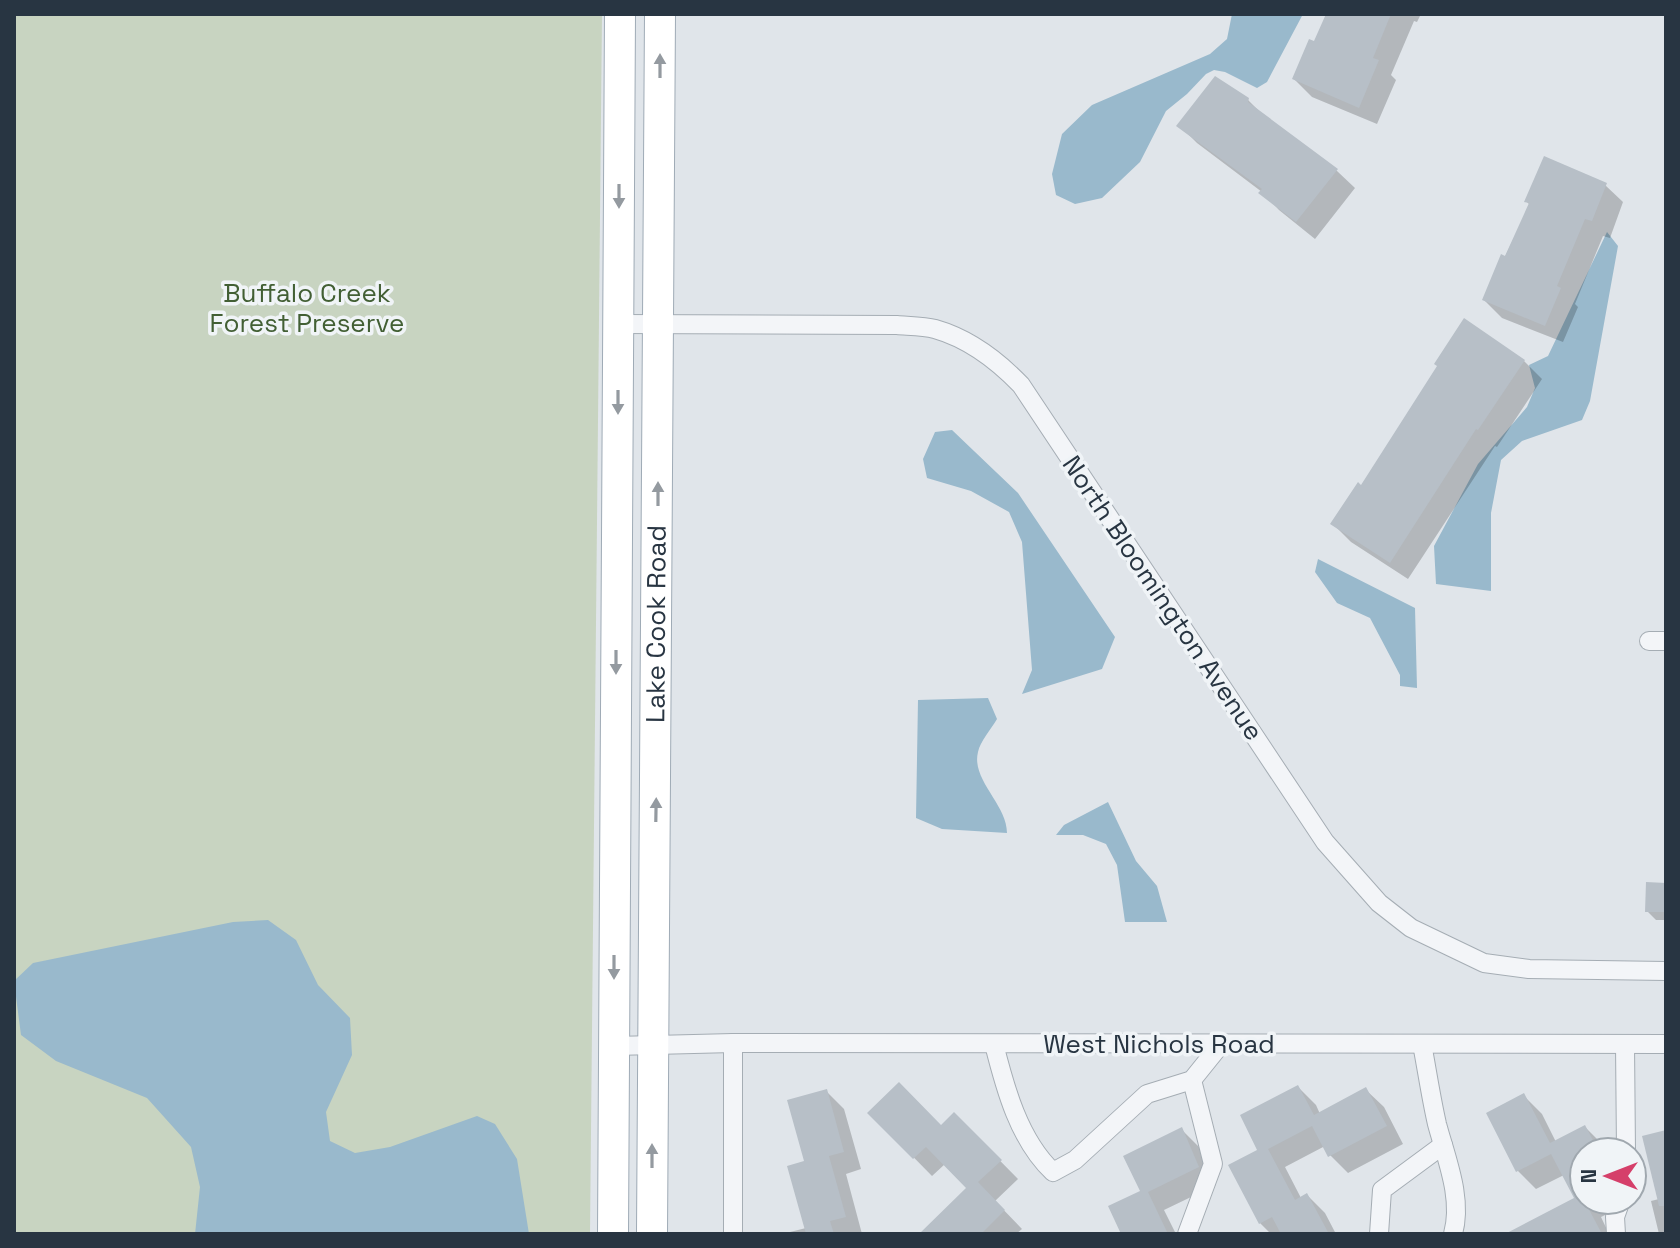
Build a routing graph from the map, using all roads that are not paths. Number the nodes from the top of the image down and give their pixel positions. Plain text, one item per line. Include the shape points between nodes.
1 (620, 14) edge
2 (660, 14) edge
3 (618, 324) junction
4 (659, 325) junction
5 (1666, 971) edge
6 (733, 1043) junction
7 (653, 1044) junction
8 (994, 1044) junction
9 (1221, 1044) junction
10 (1422, 1044) junction
11 (1625, 1044) junction
12 (1666, 1044) edge
13 (615, 1046) junction
14 (1192, 1080) junction
15 (1626, 1136) edge
16 (1443, 1145) junction
17 (613, 1234) edge
18 (652, 1234) edge
19 (733, 1234) edge
20 (1187, 1234) edge
21 (1379, 1234) edge
22 (1453, 1234) edge

1 -> 3 main road, Lake Cook Road
4 -> 2 main road, Lake Cook Road
3 - 4 street, North Bloomington Avenue
3 -> 13 main road, Lake Cook Road
4 - 5 street, North Bloomington Avenue via 897,325 935,329 977,347 1021,385 1325,842 1379,903 1411,928 1484,963 1529,969
7 -> 4 main road, Lake Cook Road
6 - 7 street, West Nichols Road
6 - 8 street, West Nichols Road
6 - 19 street
7 - 13 street, West Nichols Road
18 -> 7 main road, Lake Cook Road
8 - 9 street, West Nichols Road
8 - 14 street via 1004,1086 1037,1157 1053,1172 1075,1160 1147,1094
9 - 10 street, West Nichols Road
9 - 14 street
10 - 11 street, West Nichols Road
10 - 16 street
11 - 12 street, West Nichols Road
11 - 15 street
13 - 17 main road, Lake Cook Road
14 - 20 street via 1213,1164
16 - 21 street via 1382,1190
16 - 22 street via 1453,1181

